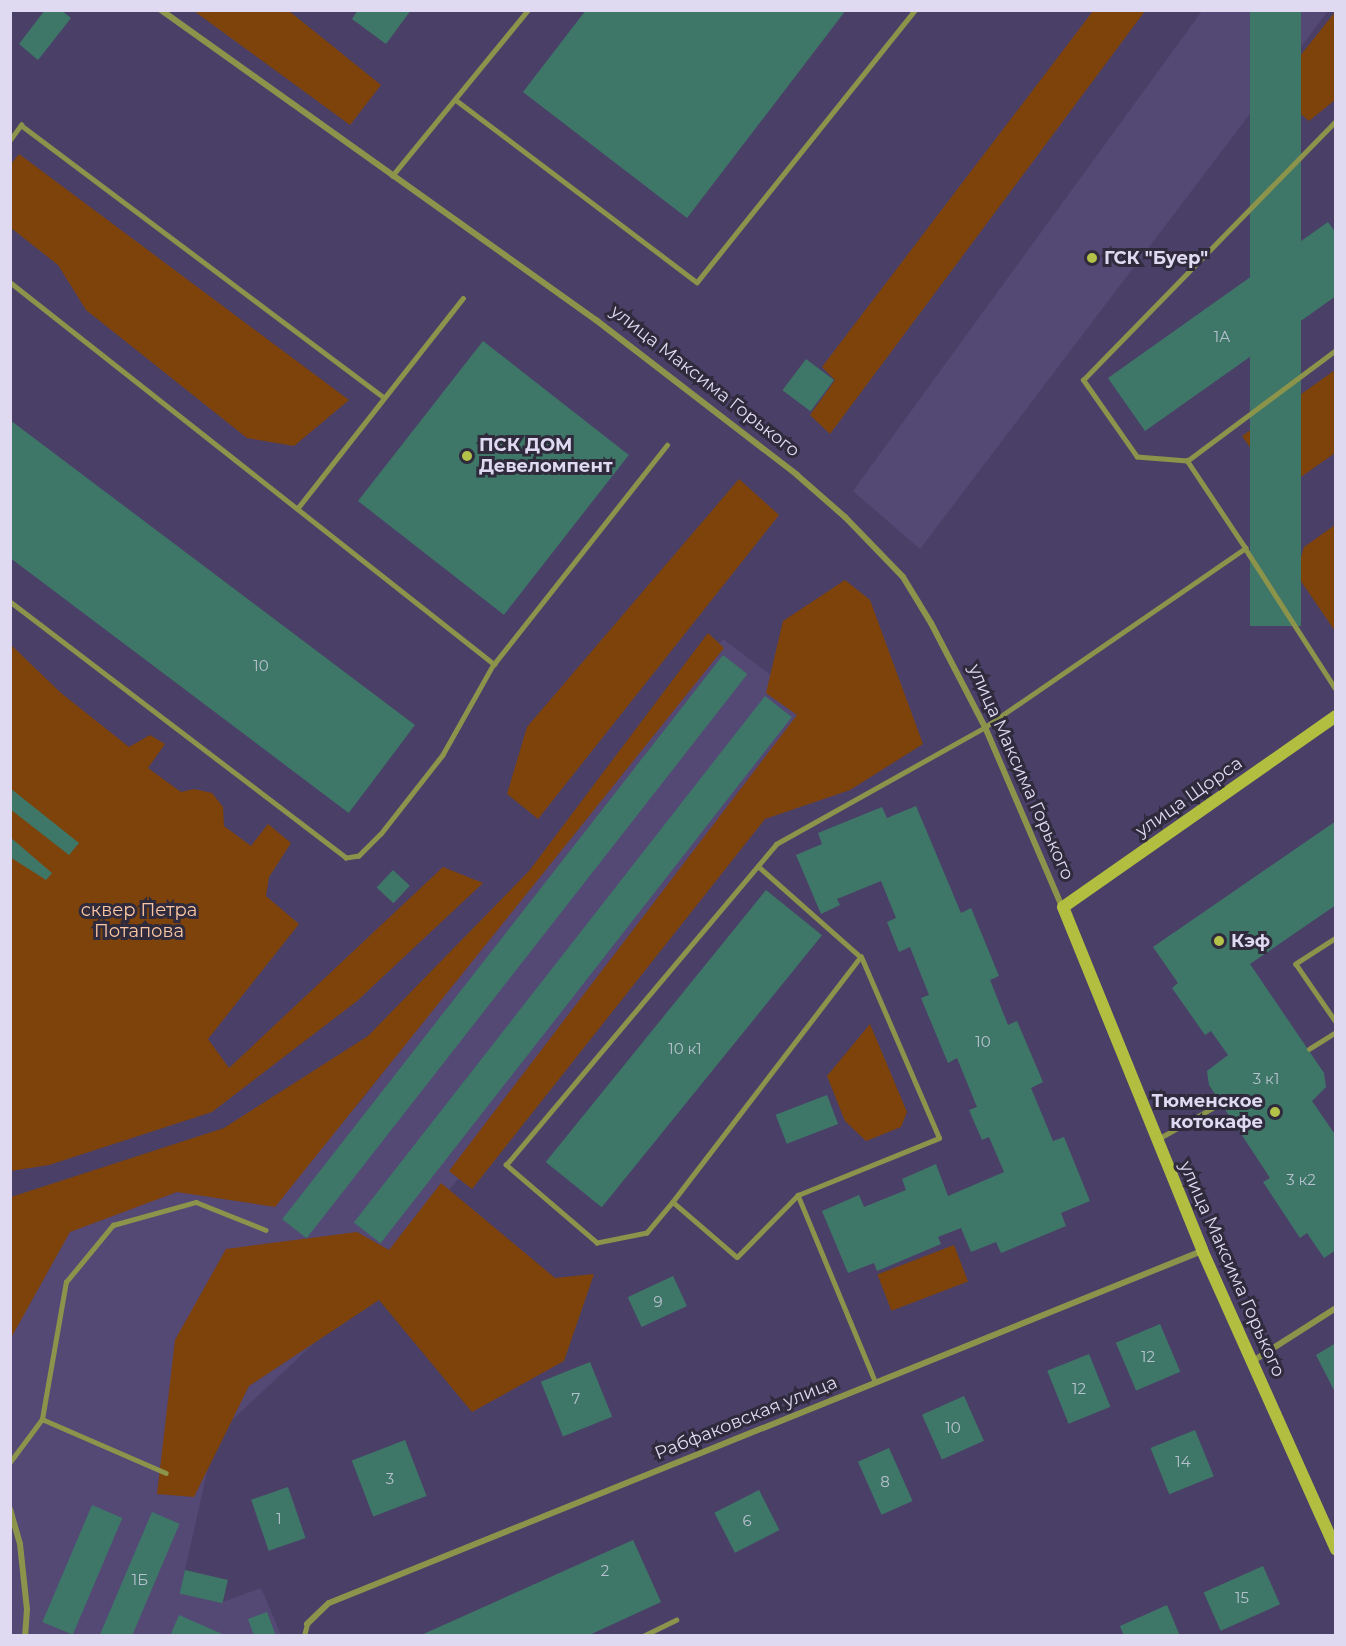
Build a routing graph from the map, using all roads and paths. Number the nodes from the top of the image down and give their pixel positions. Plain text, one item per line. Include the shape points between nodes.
1 (161, 10) edge
2 (528, 10) edge
3 (915, 10) edge
4 (456, 100) junction
5 (1335, 121) edge
6 (10, 140) edge
7 (392, 176) junction
8 (10, 282) edge
9 (464, 298) dead end
10 (1335, 350) edge
11 (384, 398) junction
12 (668, 445) dead end
13 (1187, 461) junction
14 (297, 509) junction
15 (1245, 548) junction
16 (10, 602) edge
17 (494, 664) junction
18 (1335, 689) edge
19 (1335, 716) edge
20 (985, 727) junction
21 (758, 866) junction
22 (1062, 907) junction
23 (1335, 938) edge
24 (861, 957) junction
25 (1335, 1022) edge
26 (1335, 1032) edge
27 (1309, 1049) dead end
28 (1221, 1104) dead end
29 (1156, 1140) junction
30 (798, 1196) junction
31 (673, 1202) junction
32 (266, 1230) dead end
33 (1202, 1251) junction
34 (1335, 1308) edge
35 (1253, 1362) junction
36 (875, 1381) junction
37 (42, 1419) junction
38 (10, 1462) edge
39 (166, 1473) dead end
40 (10, 1509) edge
41 (1335, 1549) edge
42 (676, 1620) dead end
43 (307, 1623) joint
44 (25, 1635) edge
45 (304, 1635) edge
46 (643, 1635) edge

1 - 7 street, улица Максима Горького
2 - 4 lane
3 - 4 lane via 697,282
4 - 7 lane
5 - 13 lane via 1083,380 1137,457
6 - 11 lane via 21,125
7 - 20 street, улица Максима Горького via 596,320 829,502 903,577
8 - 14 lane
9 - 11 lane
10 - 13 lane
11 - 14 lane
12 - 17 lane
13 - 15 lane
14 - 17 lane
15 - 18 lane
15 - 20 lane
16 - 17 lane via 346,858 359,856 381,834 443,755
19 - 22 street, улица Щорса
20 - 21 lane via 776,844
20 - 22 street, улица Максима Горького
21 - 24 lane
21 - 31 lane via 506,1165 597,1243 647,1233
22 - 29 street, улица Максима Горького
23 - 25 lane via 1296,964
24 - 30 lane via 939,1138
24 - 31 lane
26 - 27 lane
28 - 29 lane
29 - 33 street, улица Максима Горького
30 - 31 lane via 737,1257
30 - 36 lane
32 - 37 lane via 195,1202 113,1226 66,1282
33 - 35 street, улица Максима Горького
33 - 36 street, Рабфаковская улица
34 - 35 street
35 - 41 street, улица Максима Горького
36 - 43 street, Рабфаковская улица via 329,1603
37 - 38 lane
37 - 39 lane
40 - 44 street via 20,1544 27,1609
42 - 46 lane
43 - 45 lane

